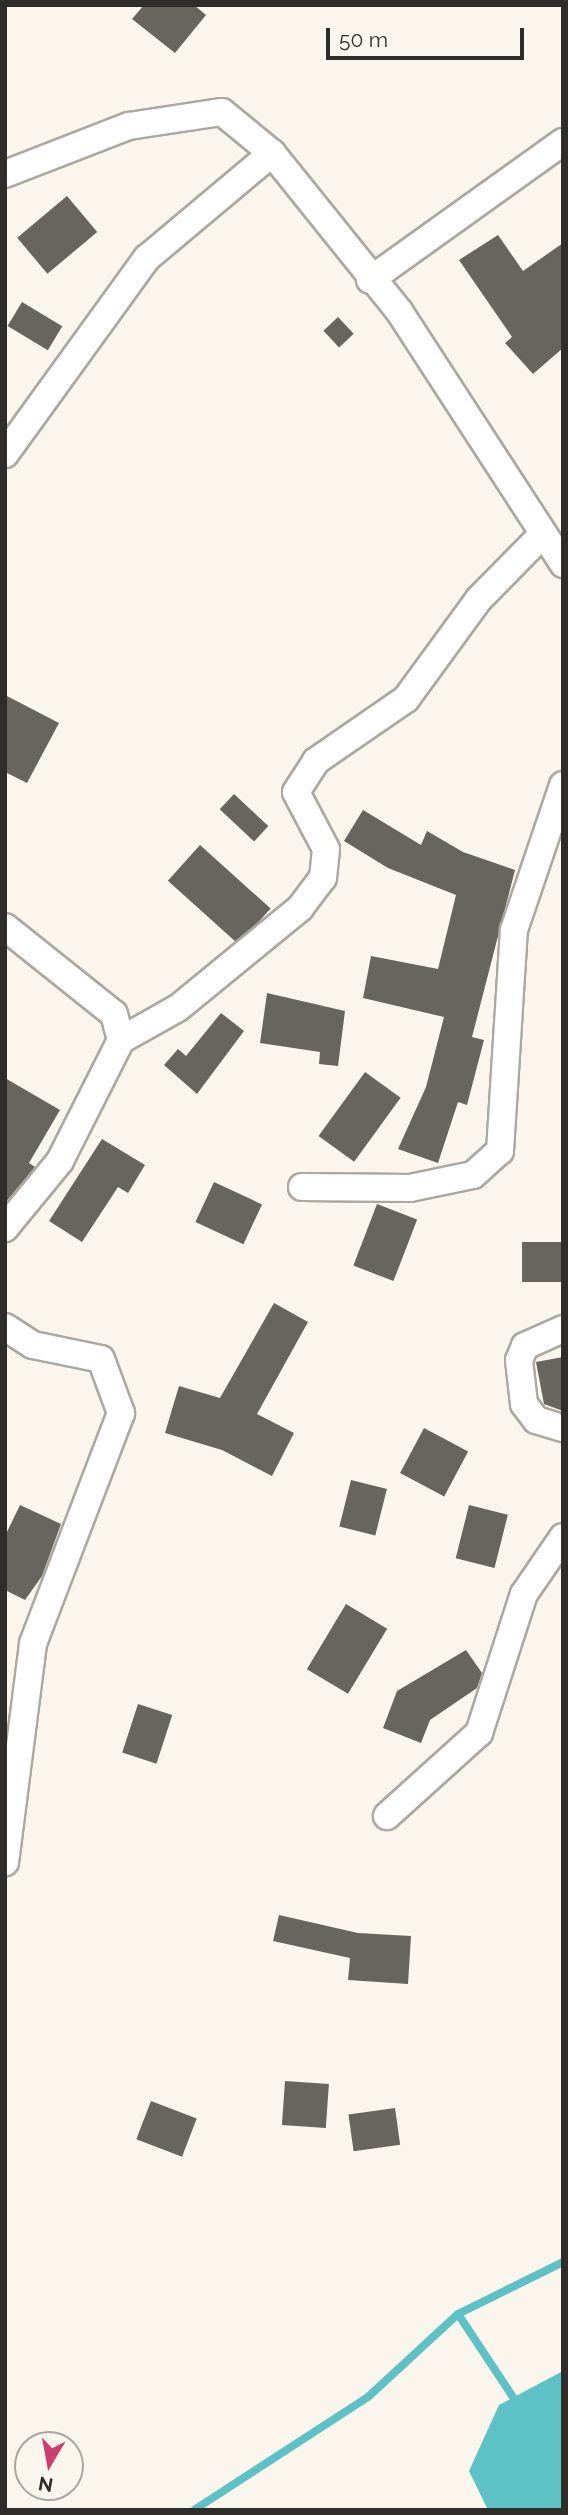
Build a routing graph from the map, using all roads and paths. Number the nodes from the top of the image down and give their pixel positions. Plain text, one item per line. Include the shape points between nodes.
1 (563, 142) edge
2 (272, 153) junction
3 (5, 174) edge
4 (370, 281) junction
5 (5, 454) edge
6 (543, 534) junction
7 (563, 564) edge
8 (563, 785) edge
9 (5, 927) edge
10 (121, 1040) junction
11 (302, 1187) dead end
12 (5, 1228) edge
13 (5, 1327) edge
14 (563, 1329) edge
15 (563, 1428) edge
16 (563, 1537) edge
17 (387, 1816) dead end
18 (5, 1862) edge

1 - 4 street
2 - 3 street via 222,112 128,127
2 - 4 street
2 - 5 street via 147,258
4 - 6 street via 399,311
6 - 7 street
6 - 10 street via 480,599 406,699 316,761 296,792 326,849 323,878 300,908 178,1008
8 - 11 street via 514,930 500,1151 473,1175 410,1188
9 - 10 street via 114,1014
10 - 12 street via 60,1161
13 - 18 street via 33,1345 101,1359 121,1413 33,1644
14 - 15 street via 525,1346 519,1360 524,1404 536,1420
16 - 17 street via 524,1594 479,1733

